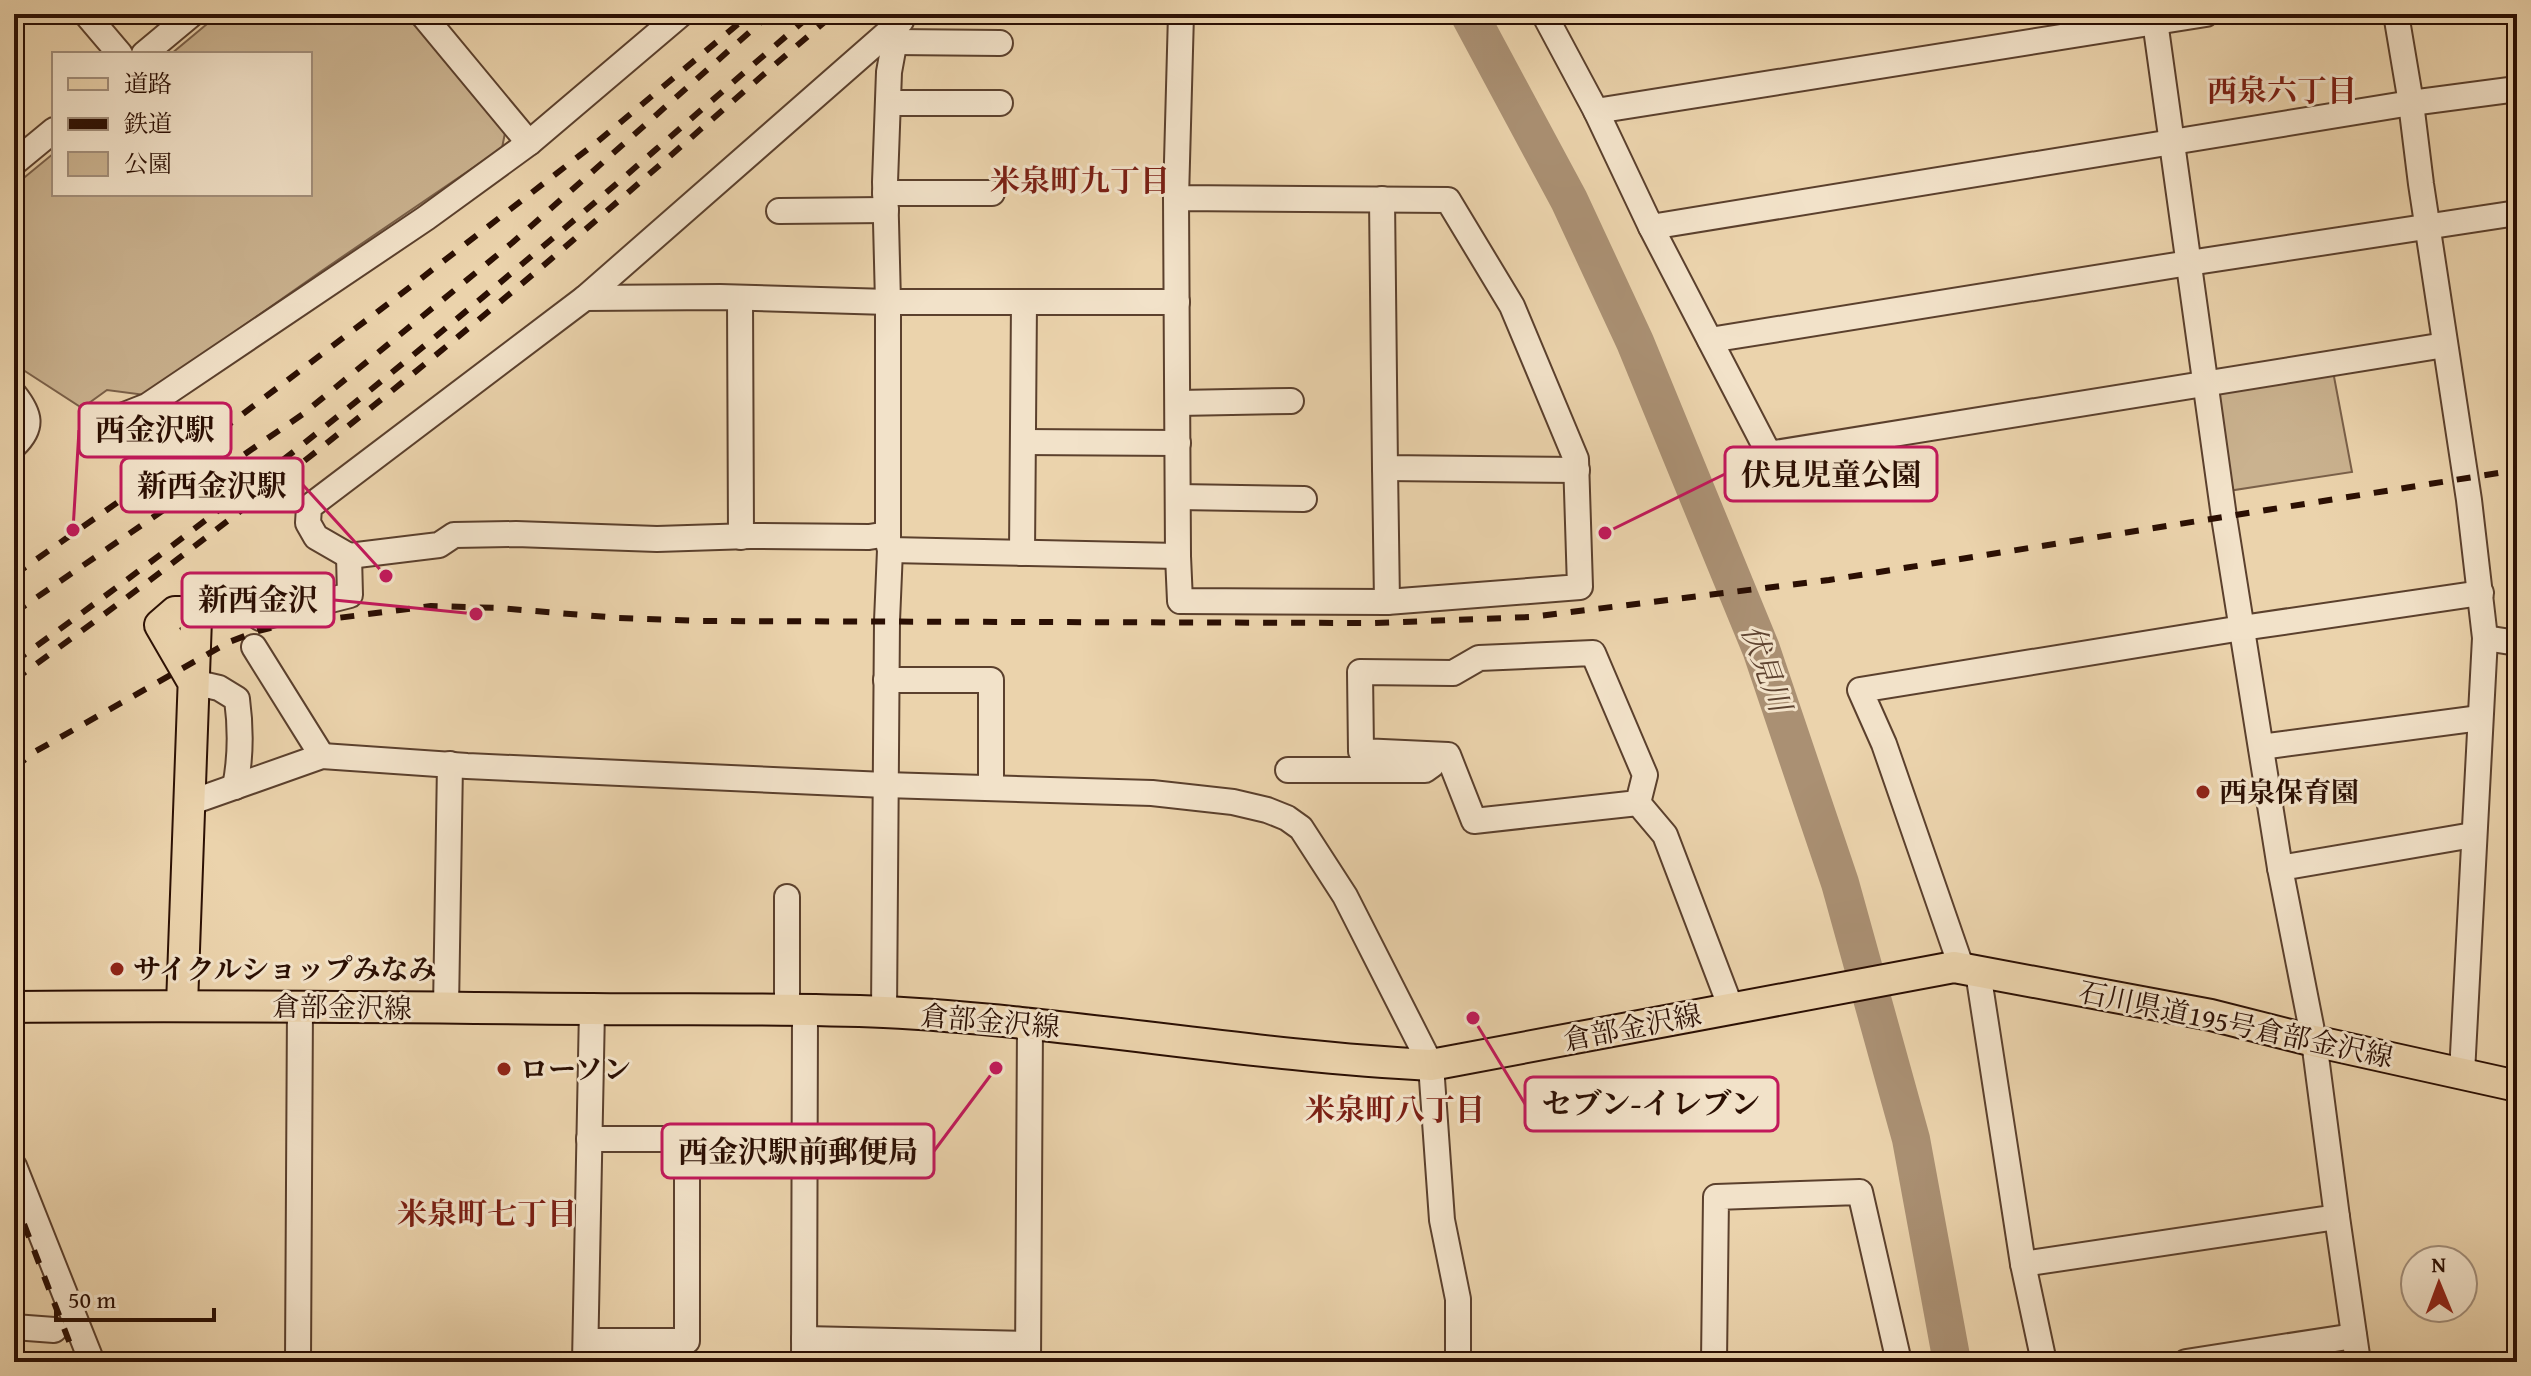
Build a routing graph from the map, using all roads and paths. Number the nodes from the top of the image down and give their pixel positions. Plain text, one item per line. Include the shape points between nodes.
1 (86, 14) edge
2 (192, 14) edge
3 (422, 14) edge
4 (681, 14) edge
5 (1181, 14) edge
6 (1544, 14) edge
7 (2206, 14) edge
8 (2396, 14) edge
9 (2155, 18) edge
10 (901, 27) edge
11 (1000, 43) dead end
12 (118, 52) edge
13 (146, 52) edge
14 (2517, 89) edge
15 (888, 103) junction
16 (1000, 103) dead end
17 (2411, 103) junction
18 (1596, 111) junction
19 (52, 132) edge
20 (529, 143) junction
21 (2172, 143) junction
22 (14, 163) edge
23 (992, 193) dead end
24 (1176, 198) junction
25 (1382, 199) junction
26 (886, 201) junction
27 (779, 211) dead end
28 (2517, 213) edge
29 (2427, 226) junction
30 (1651, 227) junction
31 (2189, 263) junction
32 (585, 298) junction
33 (740, 298) junction
34 (888, 302) junction
35 (1024, 302) junction
36 (1177, 302) junction
37 (1710, 340) junction
38 (2445, 345) junction
39 (2205, 385) junction
40 (20, 401) edge
41 (1291, 401) dead end
42 (1178, 403) junction
43 (114, 419) dead end
44 (1023, 442) junction
45 (1178, 443) junction
46 (14, 444) edge
47 (1385, 468) junction
48 (1577, 470) junction
49 (1178, 497) junction
50 (1304, 499) dead end
51 (741, 537) junction
52 (889, 542) junction
53 (1022, 553) junction
54 (349, 556) junction
55 (1178, 556) junction
56 (2481, 593) junction
57 (1387, 602) junction
58 (260, 618) dead end
59 (2242, 628) junction
60 (2485, 638) junction
61 (2517, 643) edge
62 (254, 647) dead end
63 (886, 680) junction
64 (193, 682) joint
65 (2480, 718) junction
66 (2261, 747) junction
67 (1448, 755) junction
68 (322, 756) junction
69 (450, 764) junction
70 (1288, 770) dead end
71 (885, 785) junction
72 (235, 787) junction
73 (991, 788) junction
74 (189, 803) junction
75 (1638, 803) junction
76 (2473, 835) junction
77 (2280, 868) junction
78 (787, 897) dead end
79 (1965, 969) junction
80 (182, 1005) junction
81 (300, 1006) junction
82 (14, 1007) edge
83 (446, 1008) junction
84 (1731, 1008) junction
85 (592, 1009) junction
86 (796, 1011) junction
87 (884, 1012) junction
88 (1030, 1024) junction
89 (2314, 1041) junction
90 (1431, 1065) junction
91 (2462, 1073) junction
92 (2517, 1086) edge
93 (589, 1139) junction
94 (14, 1166) edge
95 (2337, 1217) junction
96 (2023, 1264) junction
97 (14, 1327) edge
98 (54, 1330) dead end
99 (2354, 1336) junction
100 (804, 1350) edge
101 (585, 1352) edge
102 (1028, 1353) edge
103 (92, 1362) edge
104 (298, 1362) edge
105 (1458, 1362) edge
106 (1714, 1362) edge
107 (1899, 1362) edge
108 (2044, 1362) edge
109 (2186, 1362) edge
110 (2358, 1362) edge

1 - 12 street
2 - 13 street
3 - 20 street
4 - 20 street
5 - 24 street
6 - 18 street
7 - 9 street
8 - 17 street
9 - 18 street
9 - 21 street
10 - 11 street
10 - 15 street via 889,72
10 - 32 street
14 - 17 street
15 - 16 street
15 - 26 street
17 - 21 street
17 - 29 street
18 - 30 street
19 - 22 street
20 - 43 street via 147,406
21 - 30 street
21 - 31 street
23 - 26 street
24 - 25 street
24 - 36 street
25 - 47 street
25 - 48 street via 1448,200 1512,306
26 - 27 street
26 - 34 street
28 - 29 street
29 - 31 street
29 - 38 street
30 - 37 street
31 - 37 street
31 - 39 street
32 - 33 street
32 - 54 street via 309,507 308,523 316,537
33 - 34 street
33 - 51 street
34 - 35 street
34 - 52 street
35 - 36 street
35 - 44 street
36 - 42 street
37 - 39 street via 1769,454
38 - 39 street
38 - 56 street
39 - 59 street
40 - 46 street via 22,435
41 - 42 street
42 - 45 street
44 - 45 street
44 - 53 street
45 - 49 street
47 - 48 street
47 - 57 street
48 - 57 street via 1580,587
49 - 50 street
49 - 55 street
51 - 52 street via 869,537
51 - 54 street via 454,535 439,545
52 - 53 street
52 - 63 street
53 - 55 street
54 - 58 street via 350,595
55 - 57 street via 1180,601
56 - 59 street
56 - 60 street
59 - 66 street
59 - 79 street via 1860,690
60 - 61 street
60 - 65 street
62 - 68 street
63 - 71 street
63 - 73 street via 991,680
64 - 72 street via 237,699
64 - 74 main road
65 - 66 street
65 - 76 street
66 - 77 street
67 - 70 street via 1425,770
67 - 75 street via 1474,821
67 - 75 street via 1361,751 1360,672 1453,673 1479,658 1593,653 1645,775
68 - 69 street
68 - 72 street
69 - 71 street
69 - 83 street
71 - 73 street
71 - 87 street
72 - 74 street
73 - 90 street via 1195,797 1244,804 1287,818 1301,828 1345,896
74 - 80 main road
75 - 84 street via 1665,835
76 - 77 street
76 - 91 street
77 - 89 street
78 - 86 street
79 - 84 main road, 倉部金沢線
79 - 89 main road, 石川県道195号倉部金沢線 via 2211,1015
79 - 96 street
80 - 81 main road, 倉部金沢線
80 - 82 main road, 倉部金沢線
81 - 83 main road, 倉部金沢線
81 - 104 street
83 - 85 main road, 倉部金沢線
84 - 90 main road, 倉部金沢線
85 - 86 main road, 倉部金沢線
85 - 93 street
86 - 87 main road, 倉部金沢線
86 - 100 street
87 - 88 main road, 倉部金沢線
88 - 90 main road, 倉部金沢線
88 - 102 street
89 - 91 main road, 石川県道195号倉部金沢線
89 - 95 street
90 - 105 street via 1442,1220 1458,1299
91 - 92 main road, 石川県道195号倉部金沢線
93 - 101 street
93 - 101 street via 687,1139 687,1341
94 - 103 street
95 - 96 street
95 - 99 street
96 - 108 street
97 - 98 street
99 - 109 street
99 - 110 street
100 - 102 street
106 - 107 street via 1716,1197 1860,1192

